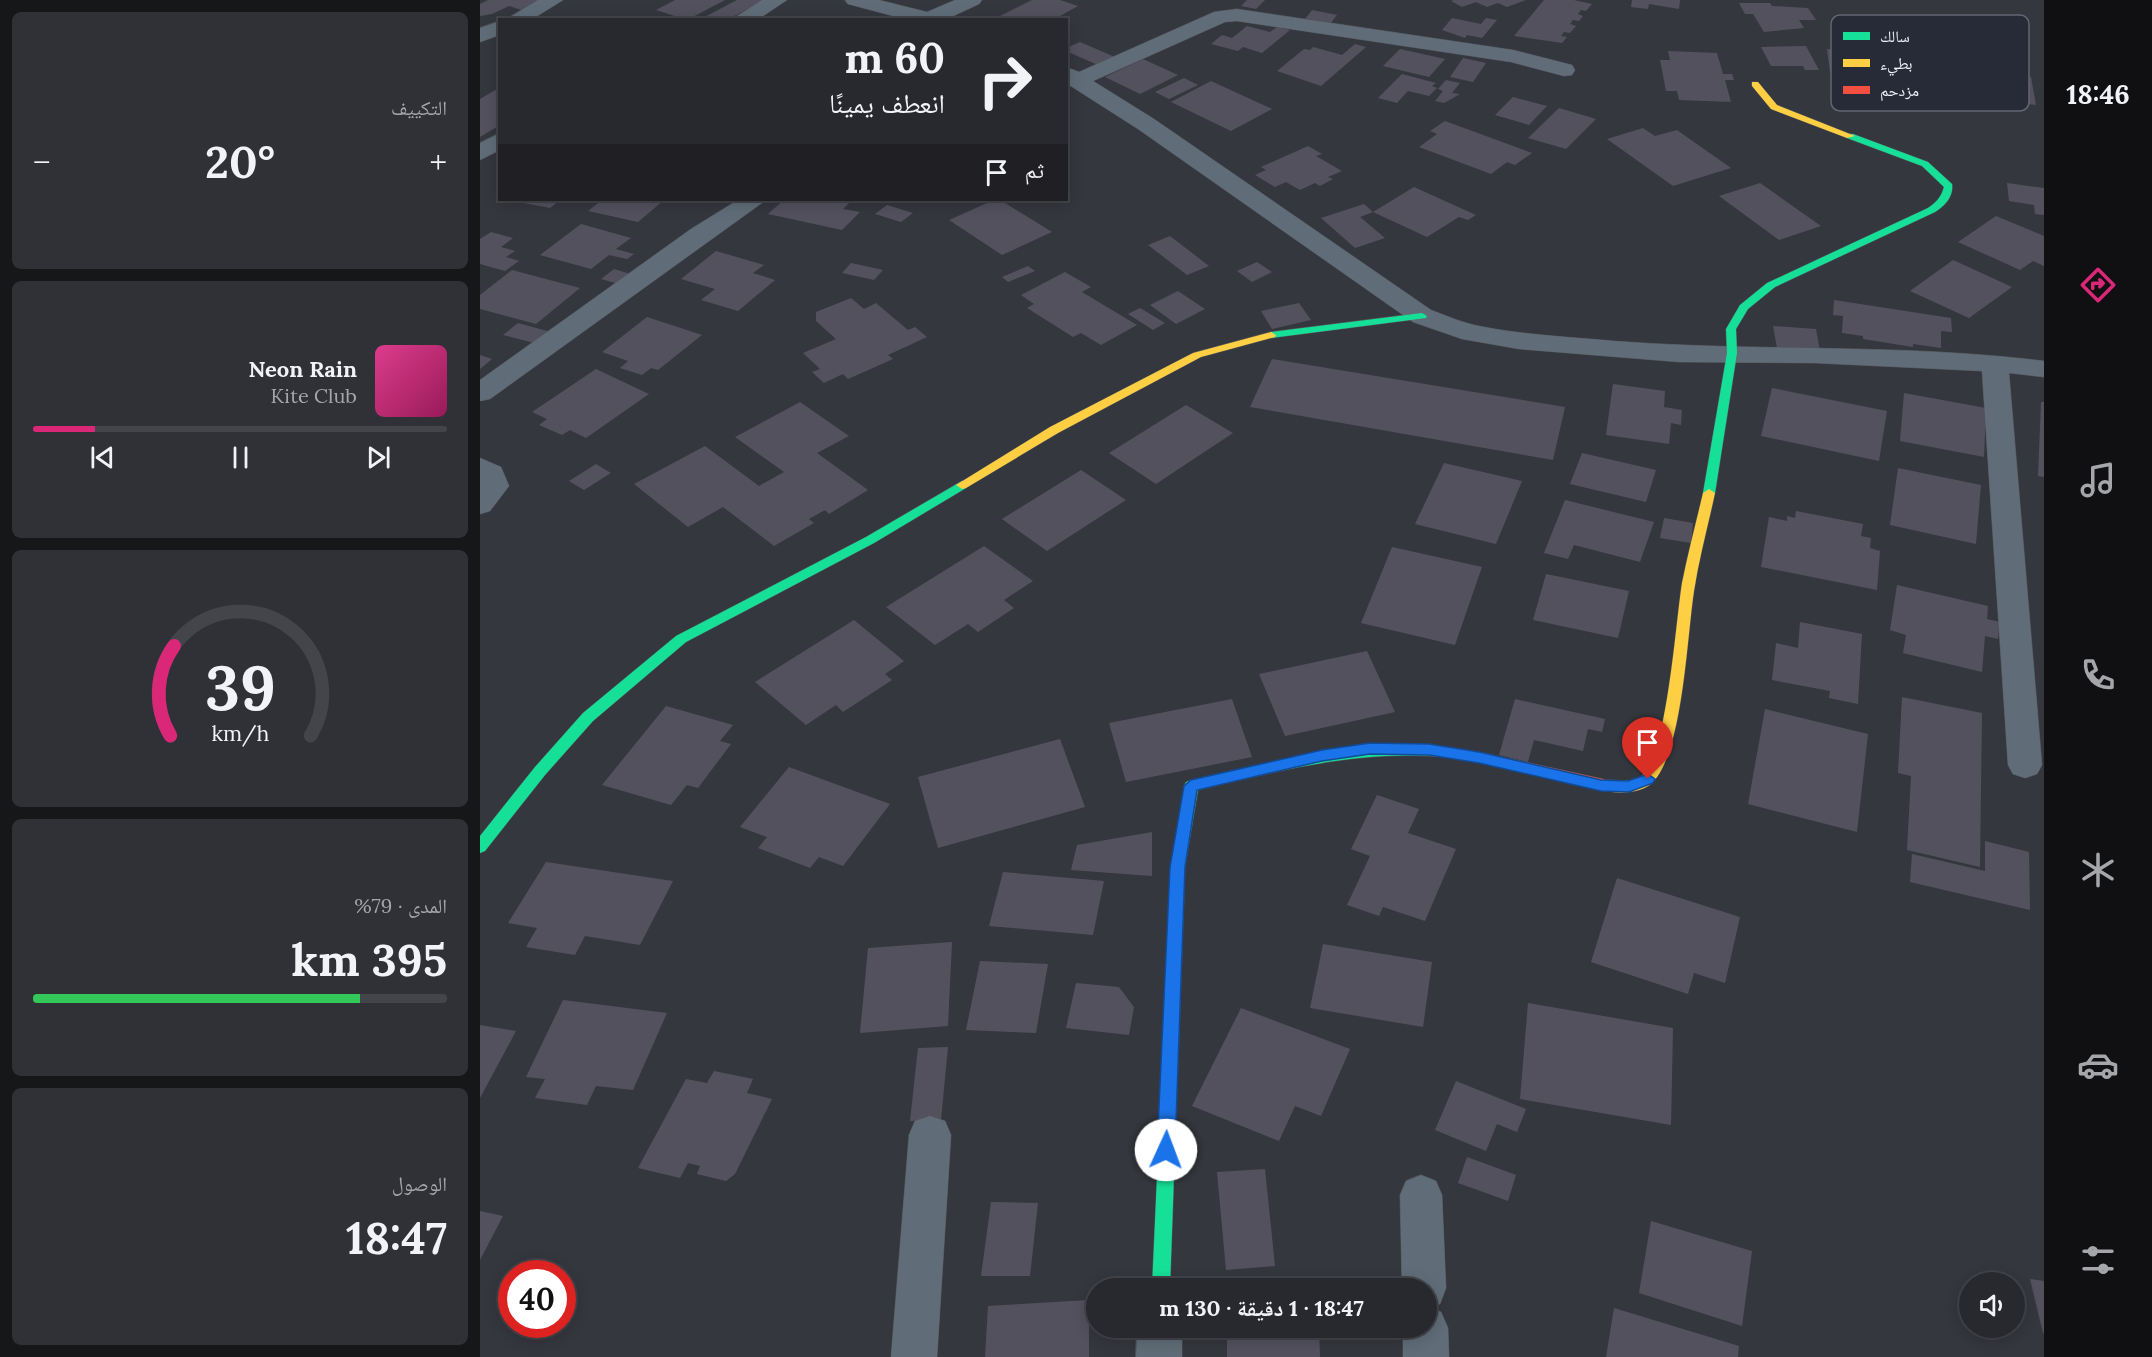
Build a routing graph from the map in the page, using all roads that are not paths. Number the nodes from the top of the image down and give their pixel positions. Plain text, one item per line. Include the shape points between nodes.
1 (554, 0) edge
2 (777, 0) edge
3 (855, 0) edge
4 (972, 0) edge
5 (519, 18) edge
6 (745, 18) edge
7 (929, 18) edge
8 (935, 18) edge
9 (498, 28) edge
10 (480, 36) edge
11 (1564, 70) dead end
12 (1072, 77) edge
13 (1755, 84) dead end
14 (498, 141) edge
15 (480, 153) edge
16 (752, 201) edge
17 (1422, 316) junction
18 (1732, 353) junction
19 (1995, 363) junction
20 (2044, 369) edge
21 (480, 393) edge
22 (480, 467) edge
23 (480, 504) edge
24 (2025, 765) dead end
25 (480, 847) edge
26 (930, 1135) dead end
27 (1421, 1195) dead end
28 (1161, 1278) edge
29 (1424, 1278) edge
30 (1160, 1338) edge
31 (1425, 1338) edge
32 (914, 1357) edge
33 (1159, 1357) edge
34 (1426, 1357) edge

1 - 5 street
2 - 6 street
3 - 7 street
4 - 8 street
9 - 10 street
11 - 12 street via 1513,56 1237,15 1221,16
12 - 17 street
13 - 18 street via 1774,107 1904,154 1925,164 1949,186 1947,198 1940,206 1771,285 1744,307 1731,329
14 - 15 street
16 - 21 street via 700,234
17 - 18 street via 1471,333 1519,341 1679,354
17 - 25 street via 1283,332 1197,355 1054,430 870,540 681,639 607,699 549,759
18 - 19 street
18 - 28 street via 1713,477 1687,590 1667,735 1658,766 1648,779 1629,787 1601,785 1479,757 1370,748 1191,786 1178,867
19 - 20 street
19 - 24 street
22 - 23 street via 491,474 494,486
26 - 32 street
27 - 29 street
30 - 33 street
31 - 34 street

